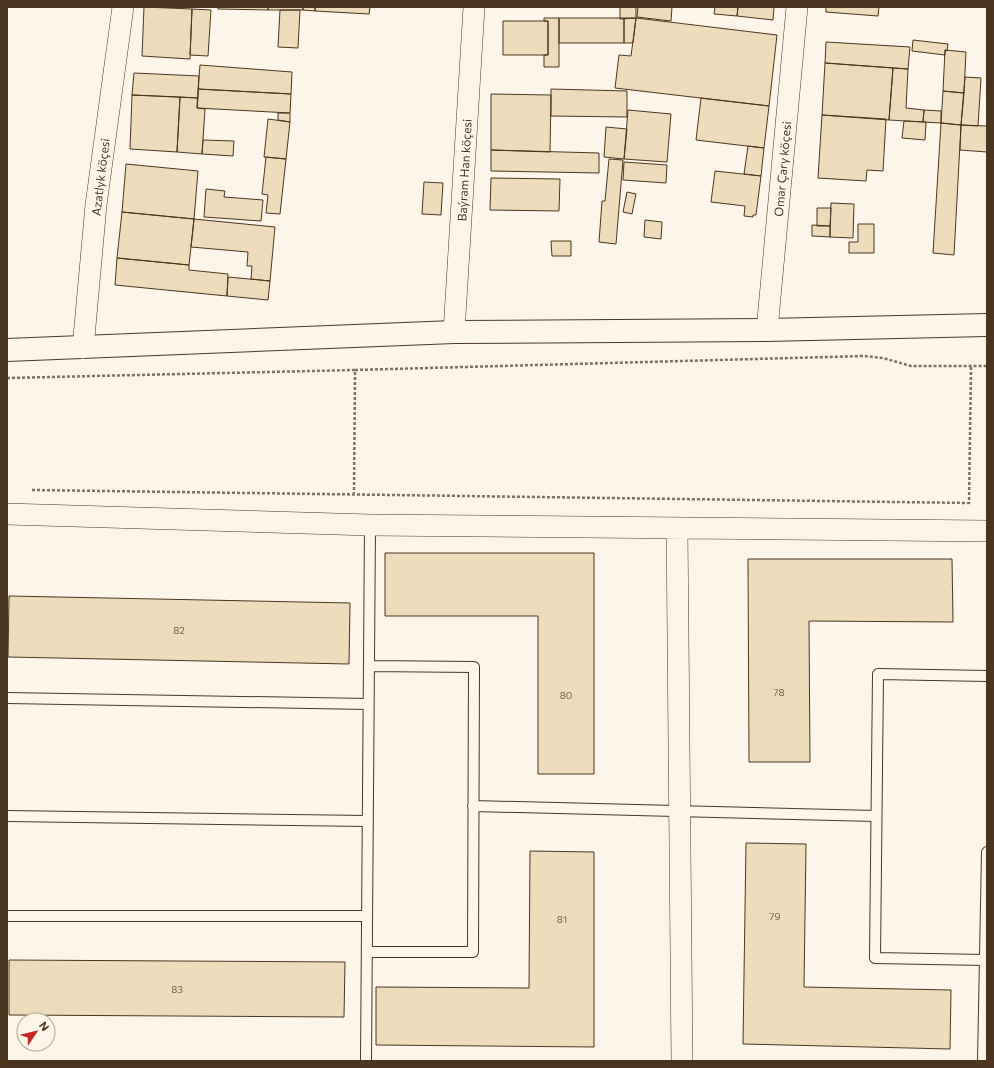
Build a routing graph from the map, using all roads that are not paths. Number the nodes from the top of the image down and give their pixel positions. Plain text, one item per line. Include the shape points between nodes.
1 (123, 7) edge
2 (474, 7) edge
3 (797, 7) edge
4 (987, 325) edge
5 (767, 330) junction
6 (454, 332) junction
7 (83, 348) junction
8 (7, 350) edge
9 (7, 514) edge
10 (370, 524) junction
11 (676, 528) junction
12 (987, 531) edge
13 (368, 666) junction
14 (987, 676) edge
15 (7, 698) edge
16 (368, 704) junction
17 (474, 806) junction
18 (680, 811) junction
19 (7, 816) edge
20 (876, 816) junction
21 (367, 821) junction
22 (987, 852) edge
23 (7, 916) edge
24 (367, 916) junction
25 (986, 926) edge
26 (368, 952) junction
27 (985, 960) junction
28 (366, 1061) edge
29 (682, 1061) edge
30 (983, 1061) edge

1 - 7 street, Azatlyk köçesi via 96,205
2 - 6 street, Baýram Han köçesi
3 - 5 street, Omar Çary köçesi
4 - 5 street
5 - 6 street
6 - 7 street
7 - 8 street
9 - 10 street
10 - 11 street
10 - 13 lane
11 - 12 street
11 - 18 street
13 - 16 lane
13 - 17 lane via 474,667
14 - 20 lane via 878,674
15 - 16 lane
16 - 21 lane
17 - 18 lane
17 - 26 lane via 473,952
18 - 20 lane
18 - 29 street
19 - 21 lane
20 - 27 lane via 875,958
21 - 24 lane
22 - 25 lane
23 - 24 lane
24 - 26 lane
25 - 27 lane
26 - 28 lane
27 - 30 lane

